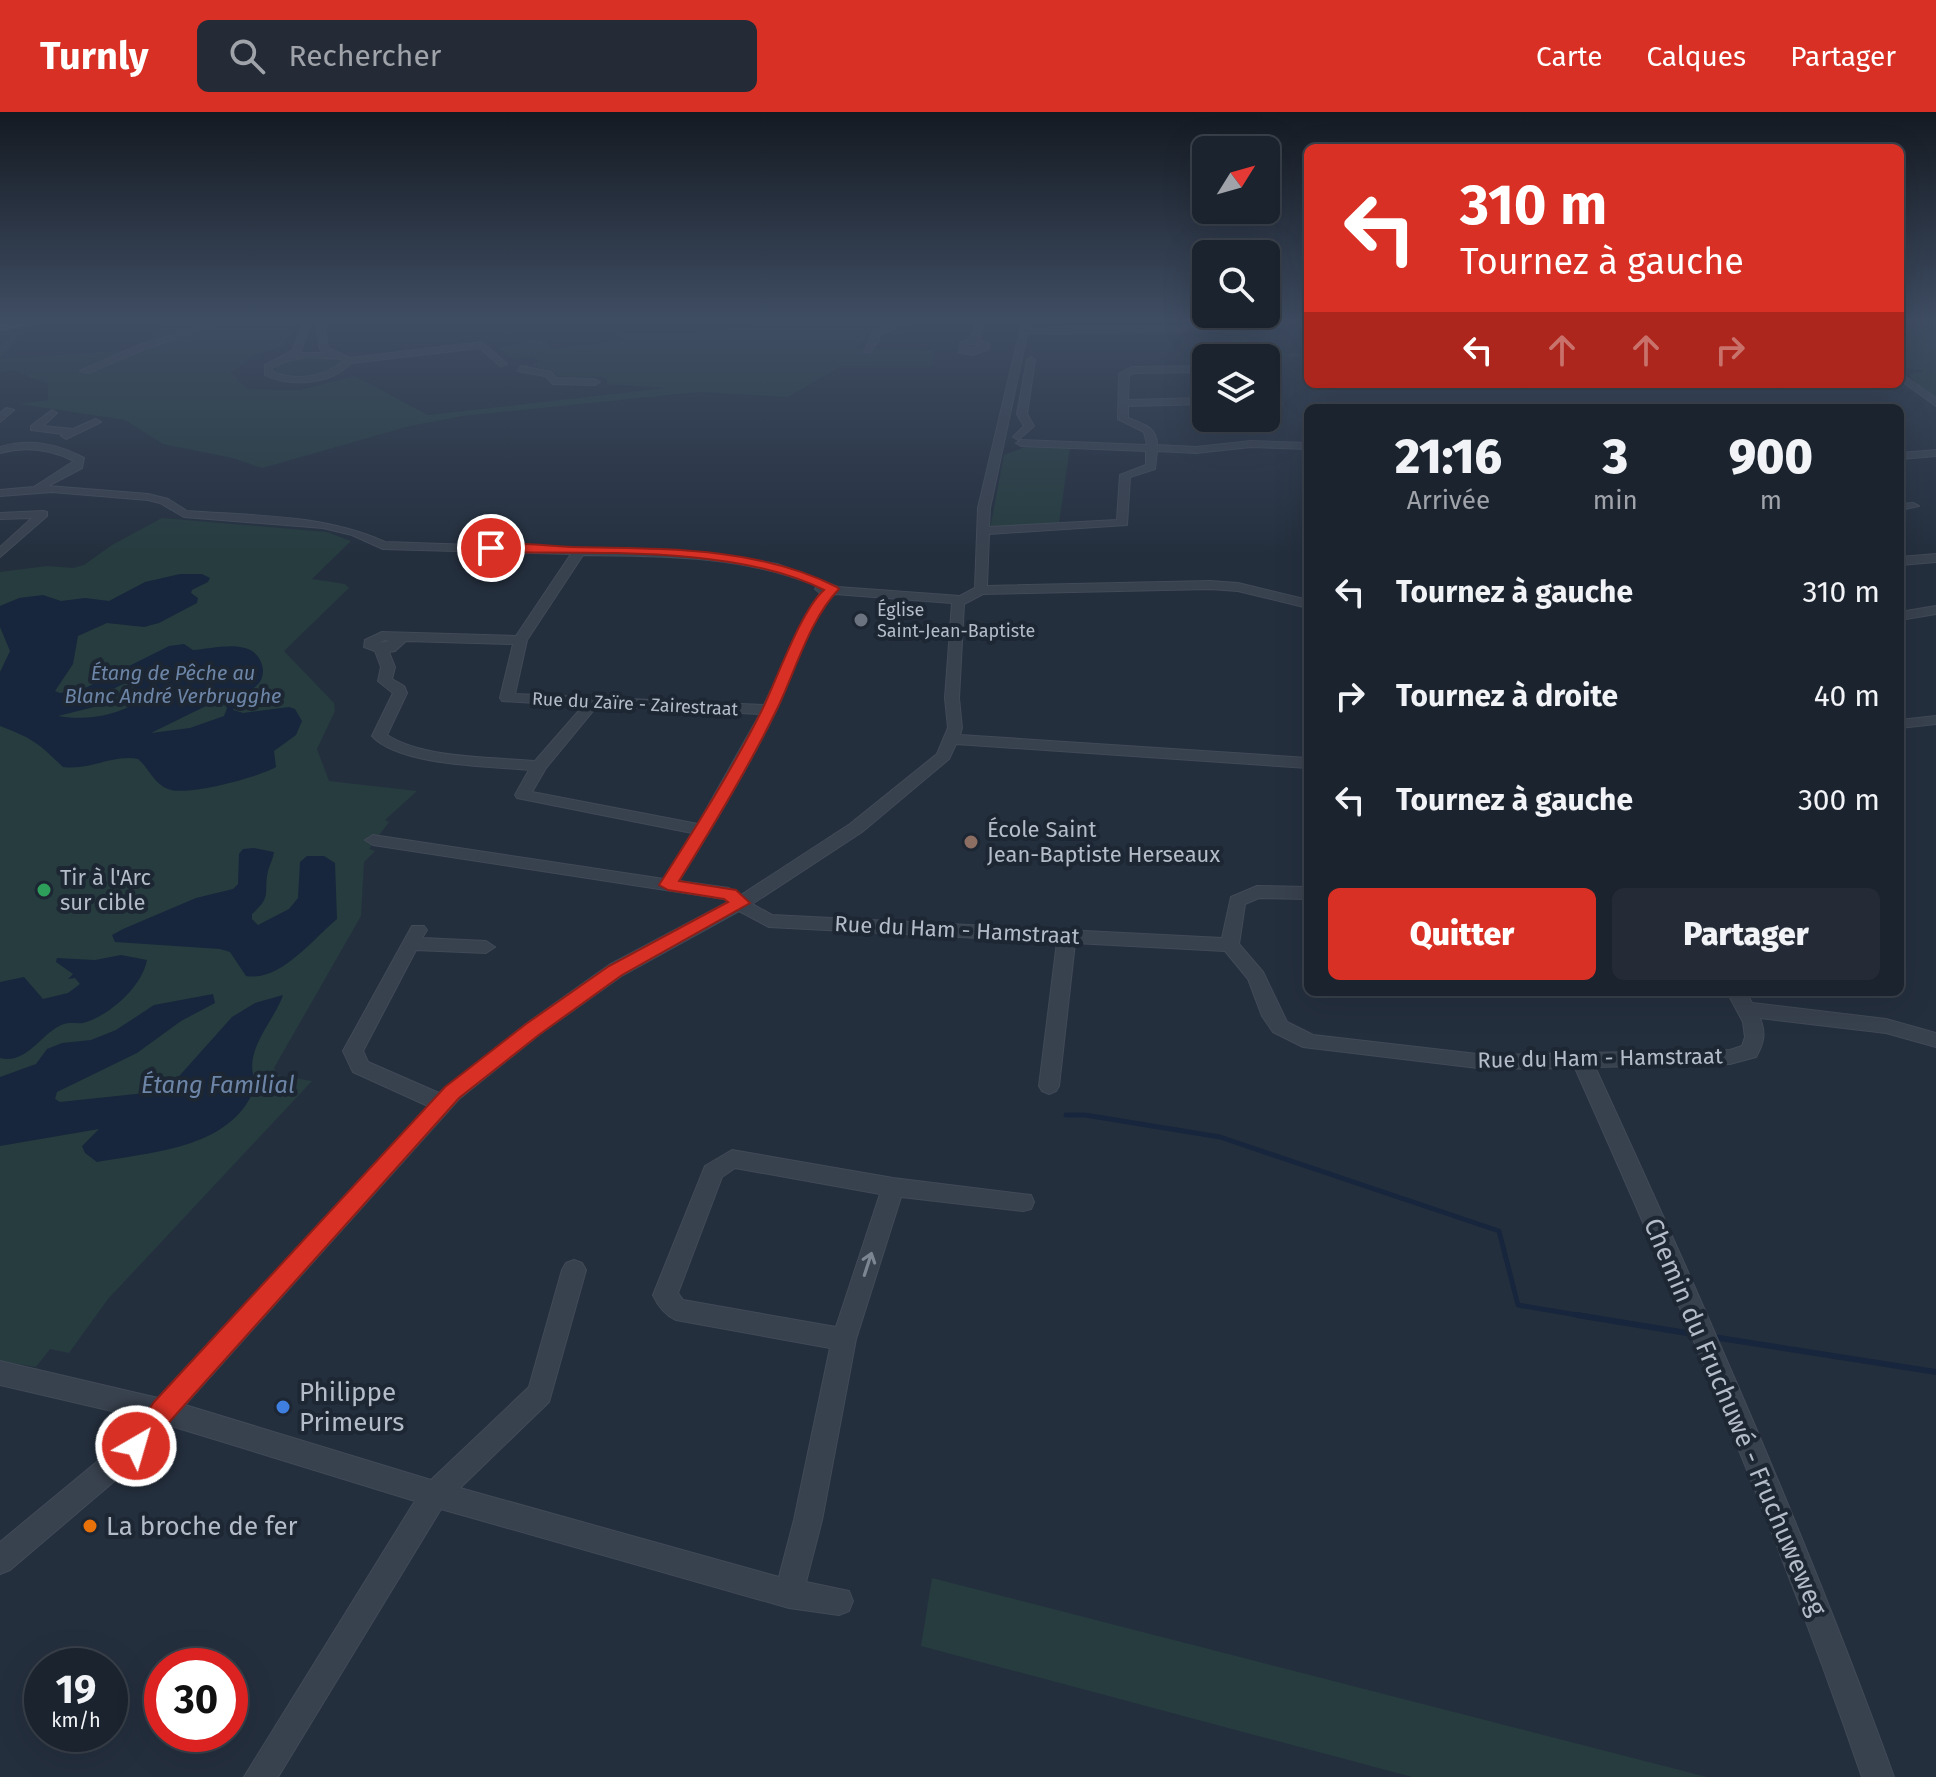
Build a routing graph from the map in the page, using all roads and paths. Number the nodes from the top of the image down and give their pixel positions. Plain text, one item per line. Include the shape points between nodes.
1 (1009, 400) edge
2 (1024, 400) edge
3 (1123, 400) edge
4 (1192, 401) edge
5 (1123, 403) junction
6 (9, 410) dead end
7 (52, 413) dead end
8 (0, 419) edge
9 (96, 422) dead end
10 (75, 432) junction
11 (1222, 432) edge
12 (1264, 432) edge
13 (1001, 434) junction
14 (1020, 440) junction
15 (1273, 444) junction
16 (1230, 446) junction
17 (1304, 446) edge
18 (41, 447) junction
19 (1152, 449) junction
20 (0, 450) edge
21 (997, 451) junction
22 (1936, 453) edge
23 (1904, 456) edge
24 (38, 490) junction
25 (0, 493) edge
26 (1913, 506) dead end
27 (1904, 507) edge
28 (0, 516) edge
29 (982, 531) junction
30 (579, 551) junction
31 (0, 553) edge
32 (1936, 558) edge
33 (1904, 560) edge
34 (833, 589) junction
35 (981, 590) junction
36 (962, 600) junction
37 (1304, 603) edge
38 (1936, 610) edge
39 (1904, 615) edge
40 (520, 640) junction
41 (595, 700) junction
42 (769, 710) junction
43 (1936, 720) edge
44 (1904, 724) edge
45 (952, 739) junction
46 (1304, 763) edge
47 (539, 766) junction
48 (701, 830) junction
49 (373, 840) dead end
50 (668, 885) junction
51 (1304, 893) edge
52 (741, 903) junction
53 (1067, 936) junction
54 (1230, 945) junction
55 (486, 947) dead end
56 (1741, 1000) edge
57 (1936, 1040) edge
58 (1582, 1061) junction
59 (1049, 1086) dead end
60 (441, 1103) junction
61 (893, 1187) junction
62 (1023, 1202) dead end
63 (574, 1270) dead end
64 (844, 1339) junction
65 (0, 1373) edge
66 (163, 1411) junction
67 (435, 1494) junction
68 (0, 1560) edge
69 (789, 1594) junction
70 (839, 1601) dead end
71 (260, 1777) edge
72 (1878, 1777) edge

1 - 13 street
2 - 14 street via 1022,414 1029,426
3 - 5 street
4 - 5 street
5 - 19 street via 1123,419 1152,433
6 - 8 street
7 - 10 street via 35,428
9 - 10 street
10 - 18 street
11 - 16 street
12 - 15 street
13 - 14 street
13 - 21 street
14 - 19 street
14 - 21 street via 1012,449
15 - 16 street
15 - 17 street
16 - 19 street
18 - 20 street
18 - 24 street via 81,463
19 - 29 street via 1151,467 1125,475 1123,523
21 - 29 street
22 - 23 street
24 - 25 street
24 - 30 street via 148,497 184,514 323,525 383,545
26 - 27 street
28 - 31 street via 43,514
29 - 35 street
30 - 34 street via 699,554 736,560 814,589
30 - 40 street, Rue du Zaïre - Zairestraat
32 - 33 street
34 - 36 street
34 - 42 street via 812,616
35 - 36 street
35 - 37 street via 1210,585
36 - 45 street via 956,609
38 - 39 street
40 - 41 street, Rue du Zaïre - Zairestraat via 507,698
40 - 47 street via 397,637 396,644 381,649 388,667 385,681 400,693 379,736 411,751
41 - 42 street, Rue du Zaïre - Zairestraat
41 - 47 street
42 - 48 street
43 - 44 street
45 - 46 street
45 - 52 street via 928,772 856,828
47 - 48 street via 523,795
48 - 50 street
49 - 50 street, Rue du Ham - Hamstraat
50 - 52 street, Rue du Ham - Hamstraat via 729,894
51 - 54 street via 1257,892 1237,901
52 - 53 street, Rue du Ham - Hamstraat via 769,921
52 - 60 street via 616,970
53 - 54 street, Rue du Ham - Hamstraat
53 - 59 street
54 - 58 street, Rue du Ham - Hamstraat via 1249,966 1280,1027 1310,1042 1486,1062
55 - 60 street via 414,937 353,1051 360,1067
56 - 57 street, Rue du Ham - Hamstraat
56 - 58 street, Rue du Ham - Hamstraat via 1756,1030 1749,1052 1701,1059
58 - 72 street, Chemin du Fruchuwé - Fruchuweweg via 1757,1464 1840,1667
60 - 66 street
61 - 62 street
64 -> 61 street
61 - 64 street via 732,1159 713,1172 665,1295 676,1309
63 - 67 street via 540,1394
64 - 69 street
65 - 66 street
66 - 67 street
66 - 68 street via 136,1446
67 - 69 street
67 - 71 street
69 - 70 street

